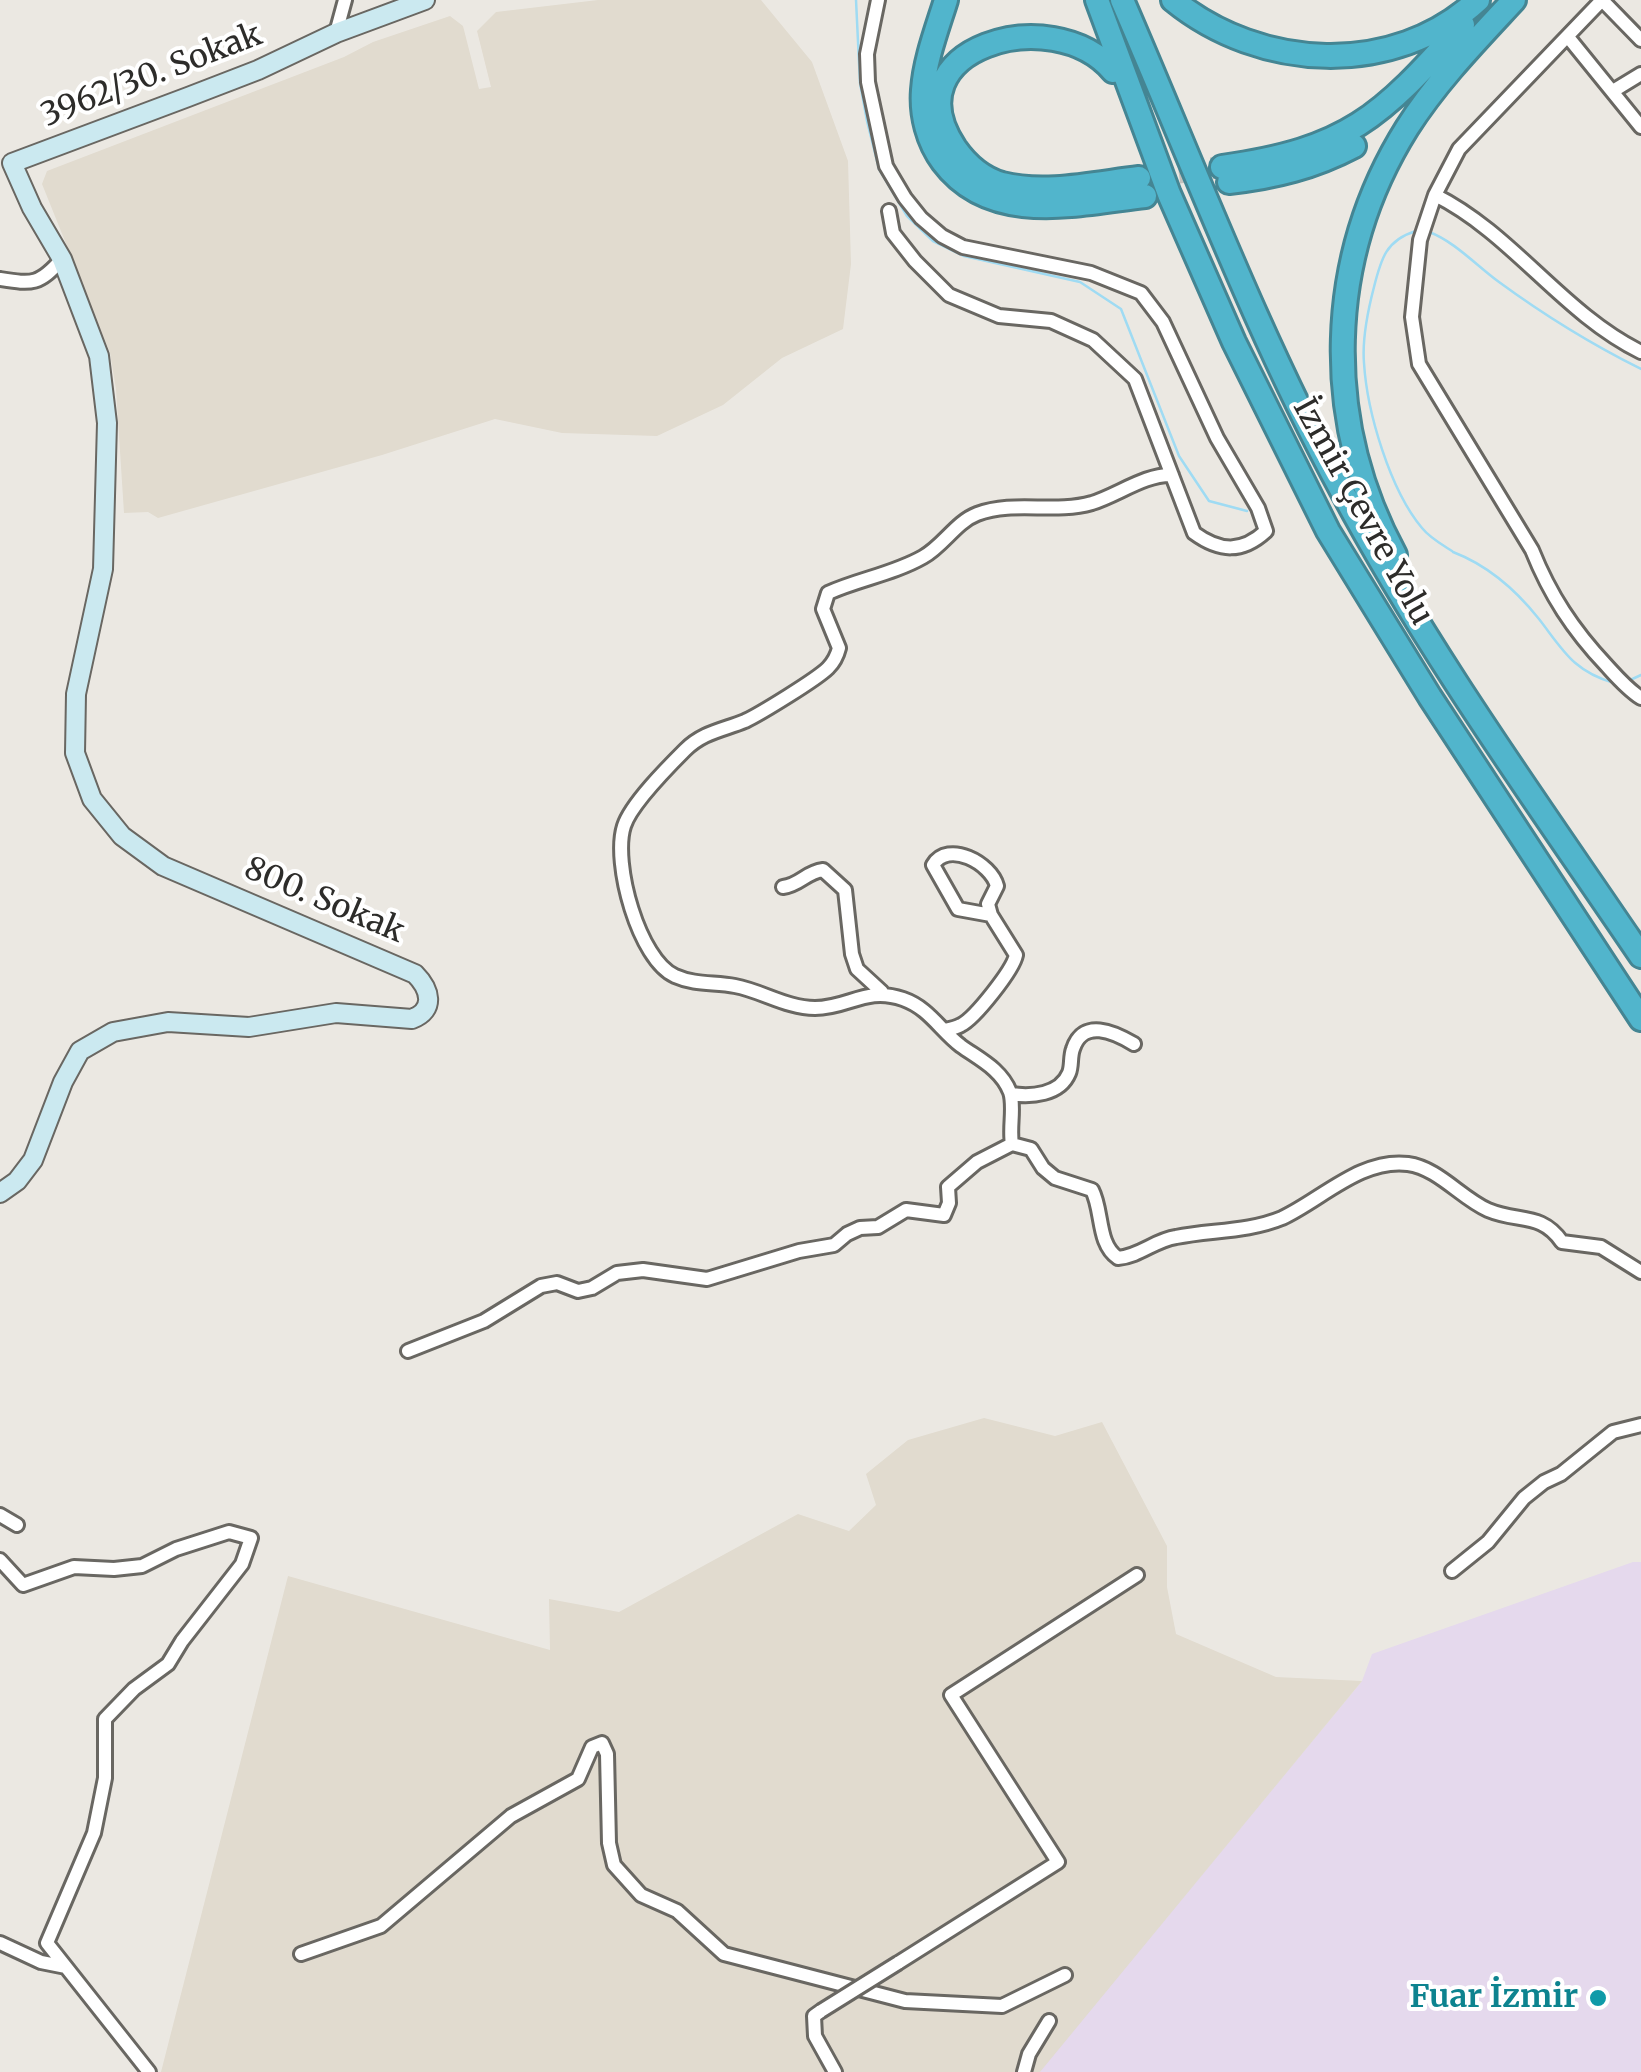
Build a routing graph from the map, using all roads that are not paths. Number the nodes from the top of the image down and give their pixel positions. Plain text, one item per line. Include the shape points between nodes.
1 (346, 0) edge
2 (425, 0) edge
3 (878, 0) edge
4 (946, 0) edge
5 (1097, 0) edge
6 (1122, 0) edge
7 (1173, 0) edge
8 (1482, 0) edge
9 (1514, 0) edge
10 (1602, 0) edge
11 (1051, 15) dead end
12 (993, 19) dead end
13 (336, 33) junction
14 (1568, 37) junction
15 (1641, 40) edge
16 (1468, 50) junction
17 (1641, 74) edge
18 (1613, 92) junction
19 (1641, 128) edge
20 (1169, 194) junction
21 (1436, 195) junction
22 (889, 211) dead end
23 (62, 260) junction
24 (0, 279) edge
25 (1641, 352) edge
26 (1172, 475) junction
27 (1641, 698) edge
28 (1539, 805) junction
29 (782, 887) dead end
30 (990, 915) junction
31 (1641, 956) edge
32 (882, 992) junction
33 (1641, 1019) edge
34 (945, 1030) junction
35 (1134, 1044) dead end
36 (1011, 1094) junction
37 (1012, 1144) junction
38 (0, 1193) edge
39 (1641, 1272) edge
40 (408, 1351) dead end
41 (1641, 1425) edge
42 (0, 1515) edge
43 (17, 1525) dead end
44 (0, 1560) edge
45 (1452, 1570) dead end
46 (1137, 1575) dead end
47 (0, 1943) edge
48 (301, 1954) dead end
49 (66, 1967) junction
50 (1065, 1975) dead end
51 (1049, 2021) dead end
52 (149, 2072) edge
53 (836, 2072) edge
54 (1024, 2072) edge

1 - 13 street
2 - 13 main road, 3962/30. Sokak
3 - 26 street via 868,82 886,166 905,198 942,236 963,247 1091,273 1141,293 1163,322 1266,531 1234,550 1210,544 1194,534
4 - 12 highway via 922,96 930,140 954,175 978,193 1016,206 1142,187 1018,187 990,180 966,162 944,127 940,90 959,48
5 - 20 highway, İzmir Çevre Yolu
6 - 28 highway, İzmir Çevre Yolu via 1300,411 1430,644
7 - 8 highway via 1255,45 1332,57 1398,47 1436,32
8 - 16 highway via 1411,84 1366,122 1334,140 1226,174 1269,178 1347,150
9 - 16 highway
10 - 14 street
10 - 15 street
11 - 20 highway via 1083,33 1106,58
13 - 23 main road, 3962/30. Sokak via 240,77 12,163
14 - 18 street
14 - 21 street via 1468,138
16 - 28 highway via 1408,127 1362,221 1344,304 1344,392 1360,472 1382,531
17 - 18 street
18 - 19 street
20 - 33 highway, İzmir Çevre Yolu via 1328,531
21 - 25 street via 1483,224 1584,316
21 - 27 street via 1420,240 1412,317 1419,364 1571,626
22 - 26 street via 893,233 949,295 998,316 1052,320 1093,340 1120,364 1135,379
23 - 24 street via 34,282
23 - 38 main road, 800. Sokak via 99,356 106,422 103,569 76,694 76,753 92,799 122,836 163,866 404,967 430,996 412,1020 336,1013 260,1026 168,1022 113,1032 80,1051 34,1160
26 - 32 street via 1073,508 1014,506 974,515 923,557 828,593 822,609 839,648 831,666 754,717 702,736 628,818 620,864 629,903 656,960 674,976 818,1008
28 - 31 highway, İzmir Çevre Yolu
29 - 32 street via 796,885 811,871 823,870 840,882 852,954
30 - 30 street via 994,876 964,856 935,860 958,909
30 - 34 street via 1016,955 1014,964 967,1022
32 - 34 street via 927,1011
34 - 36 street via 999,1074
35 - 36 street via 1098,1029 1081,1035 1060,1085 1029,1097
36 - 37 street
37 - 39 street via 1032,1148 1055,1178 1092,1190 1106,1246 1118,1258 1172,1237 1282,1218 1344,1181 1399,1164 1422,1168 1497,1214 1541,1221 1562,1242 1600,1247
37 - 40 street via 948,1187 944,1215 906,1210 834,1246 708,1279 644,1270 616,1272 578,1291 557,1283 541,1286 484,1321
41 - 45 street via 1613,1432 1544,1482
42 - 43 street
44 - 49 street via 23,1585 74,1567 142,1566 228,1532 251,1538 242,1564 168,1664 106,1719 105,1778 94,1833 48,1943
46 - 53 street, bridge via 951,1695 1058,1862 814,2016 813,2028
47 - 49 street
48 - 50 street via 381,1926 511,1816 578,1779 592,1747 602,1743 614,1865 641,1894 677,1911 724,1954 906,2001 1002,2006
49 - 52 street
51 - 54 street

